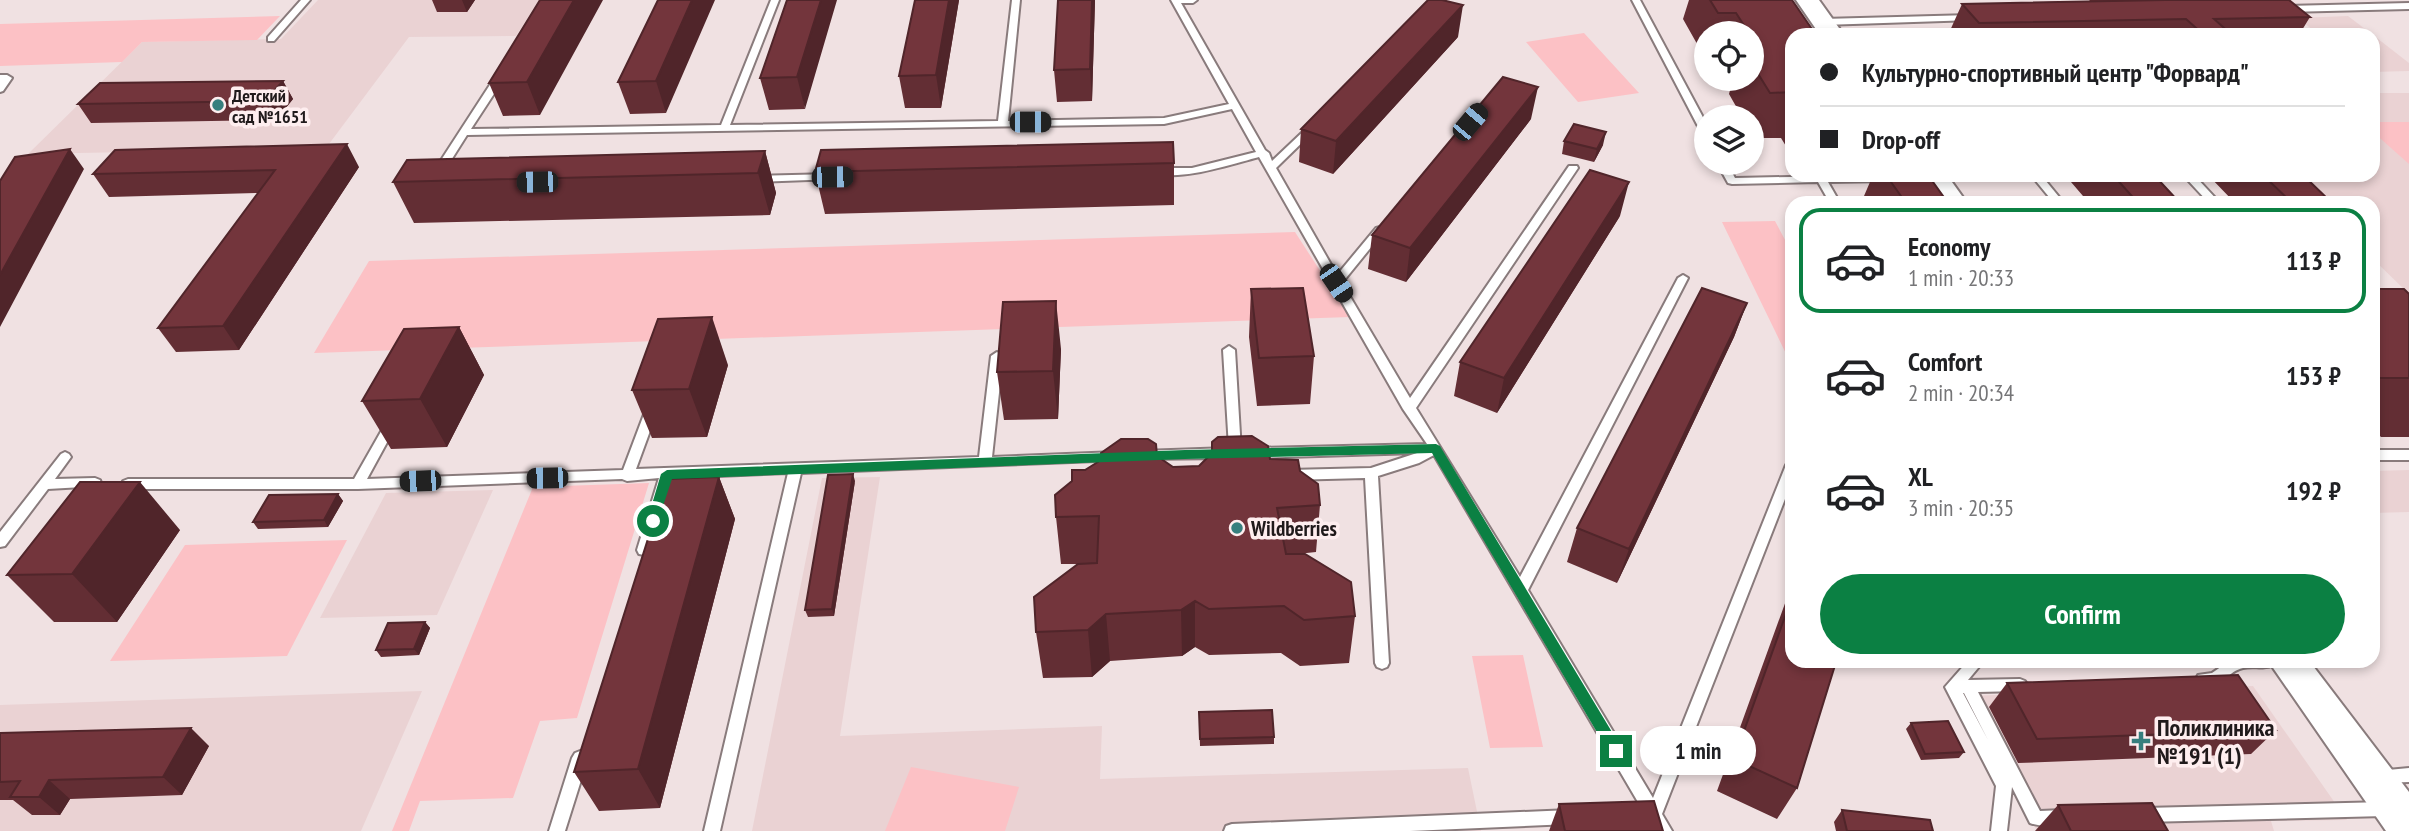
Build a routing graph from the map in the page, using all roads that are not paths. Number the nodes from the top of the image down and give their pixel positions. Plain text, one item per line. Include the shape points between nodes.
1 (306, 0) edge
2 (775, 0) edge
3 (1016, 0) edge
4 (1175, 0) edge
5 (1193, 0) edge
6 (1636, 0) edge
7 (1807, 0) edge
8 (2409, 6) edge
9 (2309, 8) junction
10 (2275, 9) edge
11 (2321, 17) dead end
12 (1977, 18) edge
13 (1828, 28) edge
14 (271, 39) dead end
15 (505, 70) edge
16 (0, 78) edge
17 (0, 89) edge
18 (1236, 105) junction
19 (1694, 109) edge
20 (1003, 122) junction
21 (1317, 122) edge
22 (725, 127) junction
23 (466, 132) junction
24 (1264, 153) junction
25 (1272, 166) junction
26 (1573, 168) dead end
27 (1150, 172) edge
28 (1729, 175) edge
29 (846, 177) edge
30 (749, 179) edge
31 (1785, 180) edge
32 (1935, 182) edge
33 (2042, 182) edge
34 (2195, 182) edge
35 (430, 184) edge
36 (1947, 196) edge
37 (2053, 196) edge
38 (2208, 196) edge
39 (1387, 221) edge
40 (1683, 278) dead end
41 (1336, 283) junction
42 (1229, 350) dead end
43 (997, 356) edge
44 (656, 397) edge
45 (1409, 409) junction
46 (395, 416) edge
47 (1436, 449) junction
48 (1235, 453) junction
49 (2380, 455) edge
50 (2409, 455) edge
51 (65, 457) dead end
52 (985, 462) junction
53 (796, 468) junction
54 (1371, 472) junction
55 (667, 474) junction
56 (1279, 475) edge
57 (627, 476) junction
58 (1785, 482) edge
59 (44, 484) junction
60 (358, 484) junction
61 (1, 540) edge
62 (641, 559) edge
63 (1520, 591) junction
64 (1382, 663) dead end
65 (1972, 668) edge
66 (2230, 668) edge
67 (2293, 668) edge
68 (2187, 680) edge
69 (2030, 685) edge
70 (1960, 687) junction
71 (585, 740) edge
72 (2396, 797) edge
73 (1648, 815) junction
74 (2132, 815) edge
75 (1587, 817) edge
76 (2077, 817) edge
77 (557, 831) edge
78 (712, 831) edge
79 (1232, 831) edge
80 (1664, 831) edge
81 (1999, 831) edge

1 - 14 lane
2 - 22 lane
3 - 20 lane
4 - 5 lane
4 - 18 lane
6 - 19 lane
7 - 13 street
8 - 9 lane
9 - 10 lane
9 - 11 lane
12 - 13 lane
15 - 23 lane
16 - 17 lane via 7,78
18 - 20 lane via 1164,121
18 - 24 lane
20 - 22 lane
21 - 25 lane
22 - 23 lane
23 - 35 lane
24 - 25 lane
24 - 27 lane via 1192,171
25 - 41 lane
26 - 45 lane
28 - 31 lane via 1732,181
29 - 30 lane
32 - 36 street
33 - 37 lane
34 - 38 lane
39 - 41 lane
40 - 63 lane
41 - 45 lane
42 - 48 lane
43 - 52 lane
44 - 57 lane
45 - 47 lane
46 - 60 lane
47 - 48 lane
47 - 54 lane
47 - 63 lane
48 - 52 lane via 1185,461
49 - 50 lane
51 - 59 lane
52 - 53 lane
53 - 55 lane
53 - 78 lane
54 - 56 lane
54 - 64 lane
55 - 57 lane
55 - 62 lane
57 - 60 lane
58 - 73 lane
59 - 60 lane via 91,488
59 - 61 lane
63 - 73 lane
65 - 70 lane
66 - 68 lane via 2214,679
67 - 72 street
69 - 70 lane
70 - 76 lane via 2036,818
70 - 81 lane via 2004,786
71 - 77 lane
72 - 74 lane
73 - 80 lane
75 - 79 lane

